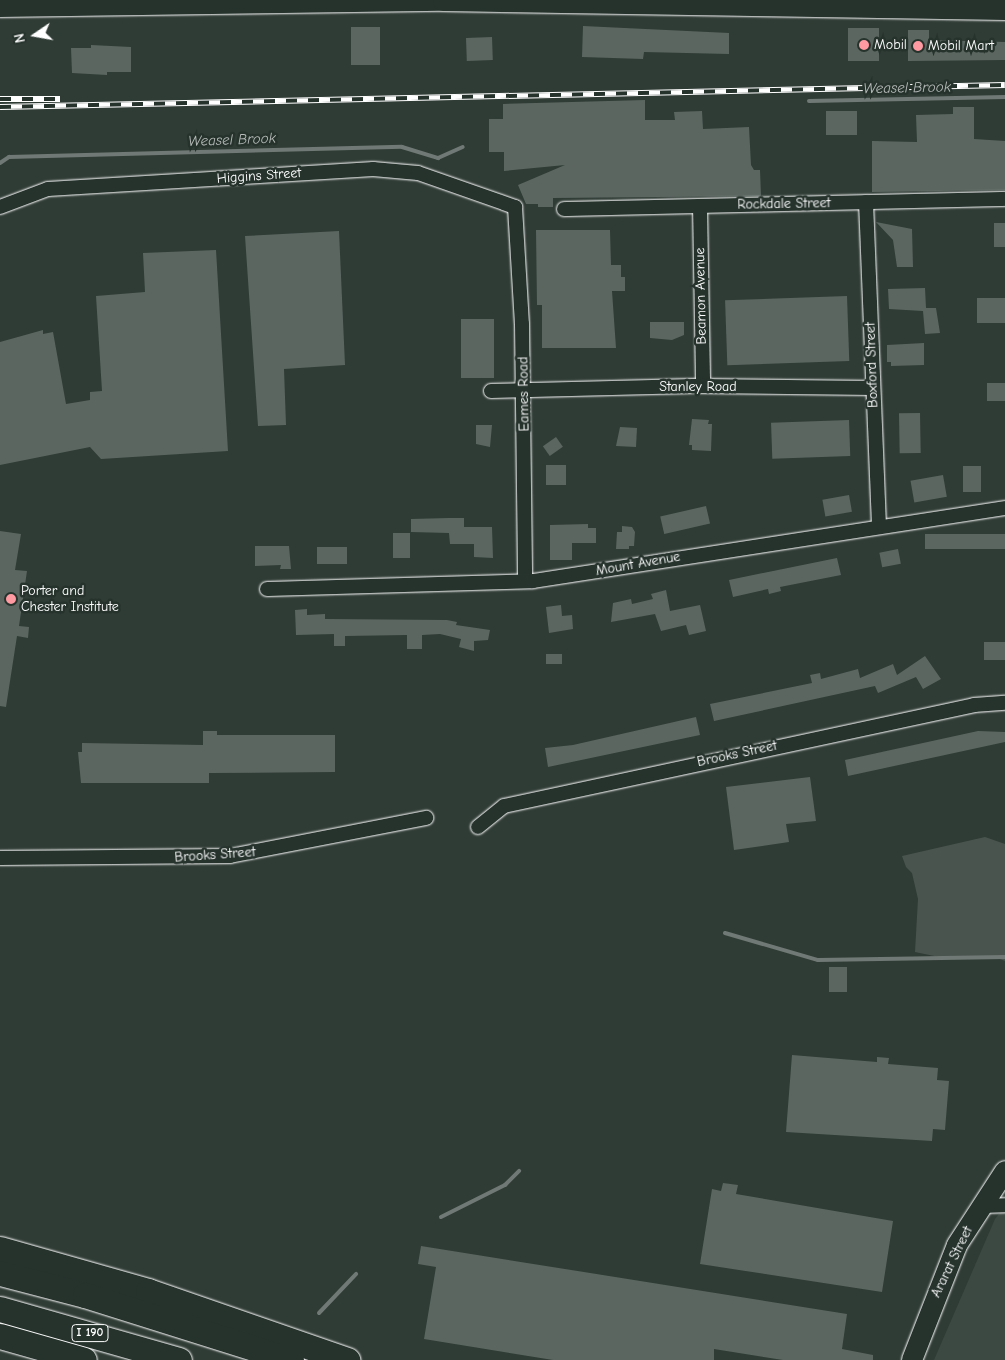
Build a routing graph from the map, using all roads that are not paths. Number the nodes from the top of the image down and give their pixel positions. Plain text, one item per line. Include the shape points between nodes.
1 (20, 4) edge
2 (939, 4) edge
3 (0, 7) edge
4 (1005, 10) edge
5 (1005, 199) edge
6 (866, 202) junction
7 (700, 206) junction
8 (0, 207) edge
9 (515, 208) joint
10 (564, 209) dead end
11 (703, 386) junction
12 (872, 388) junction
13 (524, 390) junction
14 (491, 391) dead end
15 (1005, 508) edge
16 (879, 527) junction
17 (525, 581) junction
18 (268, 589) dead end
19 (1005, 703) edge
20 (426, 818) dead end
21 (478, 827) dead end
22 (0, 858) edge
23 (1005, 1171) edge
24 (982, 1206) junction
25 (1005, 1206) edge
26 (0, 1249) edge
27 (0, 1272) edge
28 (0, 1310) edge
29 (0, 1336) edge
30 (84, 1360) edge
31 (179, 1360) edge
32 (290, 1360) edge
33 (347, 1360) edge
34 (912, 1360) edge

1 - 2 main road via 443,1
1 - 3 main road
2 - 4 main road
5 - 6 street, Rockdale Street
6 - 7 street, Rockdale Street
6 - 12 street, Boxford Street
7 - 10 street, Rockdale Street
7 - 11 street, Beamon Avenue
8 - 9 street, Higgins Street via 48,189 373,169 418,173
9 - 13 street, Eames Road
11 - 12 street, Stanley Road
11 - 13 street, Stanley Road
12 - 16 street, Boxford Street
13 - 14 street, Stanley Road
13 - 17 street, Eames Road
15 - 16 street, Mount Avenue
16 - 17 street, Mount Avenue
17 - 18 street, Mount Avenue
19 - 21 street, Brooks Street via 974,704 504,806
20 - 22 street, Brooks Street via 230,856
23 - 24 main road, Ararat Street
24 - 25 street
24 - 34 main road, Ararat Street via 957,1245
26 - 33 highway via 148,1291
27 - 32 highway via 85,1295
28 - 31 highway, I 190
29 - 30 highway, I 190

